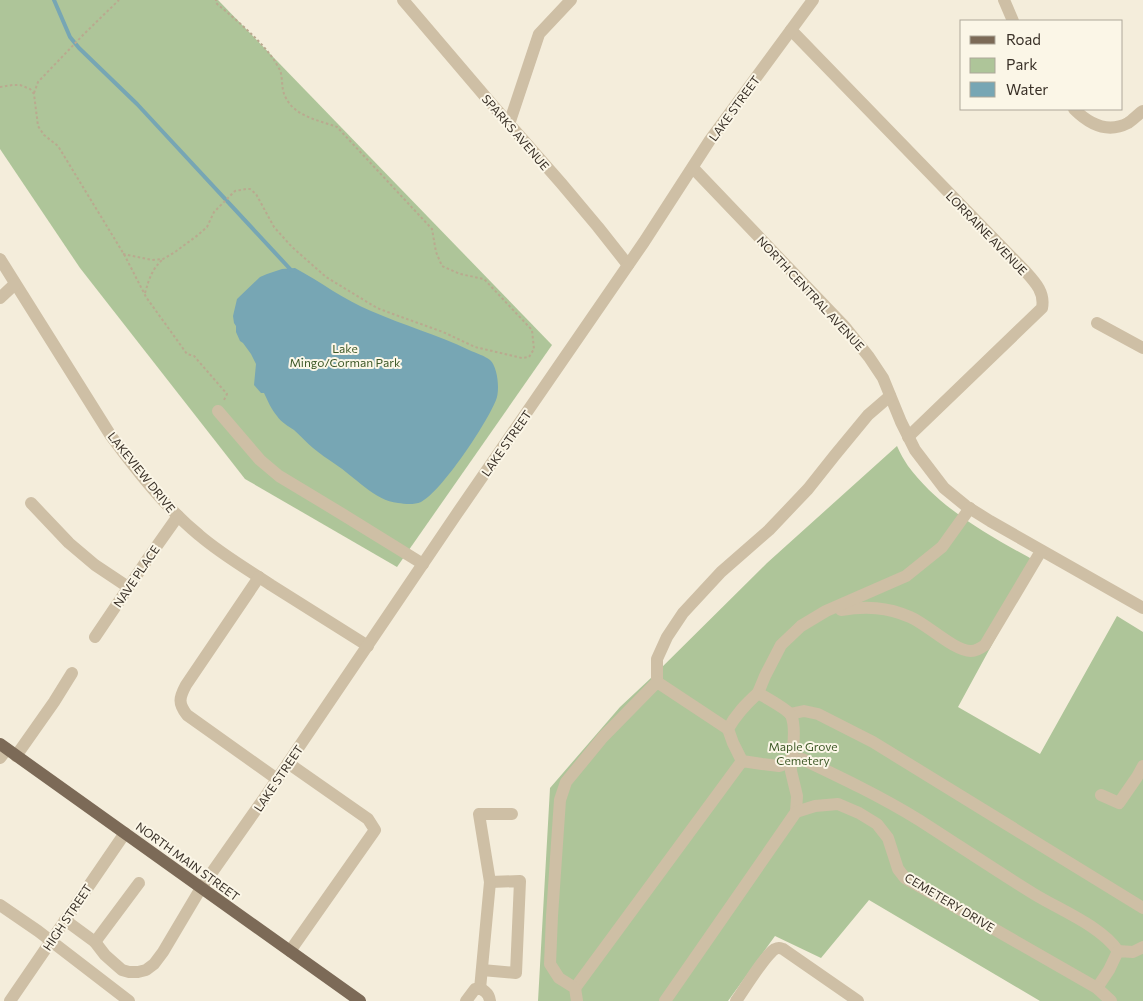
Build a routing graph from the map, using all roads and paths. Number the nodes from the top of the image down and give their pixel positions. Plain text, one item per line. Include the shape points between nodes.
1 (119, 0) edge
2 (216, 0) edge
3 (403, 0) edge
4 (571, 0) edge
5 (813, 0) edge
6 (1004, 0) edge
7 (1013, 20) edge
8 (790, 30) junction
9 (0, 87) edge
10 (34, 94) junction
11 (1075, 110) edge
12 (1143, 110) edge
13 (509, 124) junction
14 (693, 168) junction
15 (123, 254) junction
16 (163, 259) junction
17 (0, 260) edge
18 (628, 264) junction
19 (15, 284) junction
20 (144, 293) junction
21 (0, 298) edge
22 (1097, 323) dead end
23 (1143, 348) edge
24 (890, 396) junction
25 (218, 411) joint
26 (908, 437) junction
27 (31, 503) dead end
28 (970, 508) junction
29 (178, 516) junction
30 (1041, 551) junction
31 (423, 564) junction
32 (259, 577) junction
33 (128, 587) junction
34 (1143, 606) edge
35 (826, 612) junction
36 (95, 637) dead end
37 (368, 646) junction
38 (72, 673) dead end
39 (657, 682) junction
40 (758, 693) junction
41 (790, 714) junction
42 (728, 729) junction
43 (6, 752) edge
44 (742, 761) junction
45 (791, 762) junction
46 (288, 763) junction
47 (1143, 766) edge
48 (276, 779) junction
49 (1100, 795) dead end
50 (797, 796) junction
51 (815, 806) junction
52 (796, 812) junction
53 (512, 814) dead end
54 (125, 833) junction
55 (490, 882) junction
56 (140, 883) dead end
57 (201, 888) junction
58 (0, 905) edge
59 (1143, 908) edge
60 (65, 920) junction
61 (51, 942) junction
62 (95, 942) junction
63 (1143, 947) edge
64 (290, 951) junction
65 (1118, 951) junction
66 (482, 970) junction
67 (1097, 988) junction
68 (480, 989) junction
69 (576, 995) edge
70 (10, 1001) edge
71 (128, 1001) edge
72 (360, 1001) edge
73 (466, 1001) edge
74 (490, 1001) edge
75 (665, 1001) edge
76 (736, 1001) edge
77 (858, 1001) edge
78 (1111, 1001) edge

1 - 10 path via 38,82
2 - 16 path via 273,58 280,70 285,97 292,106 301,114 336,127 432,229 442,266 484,279 532,330 534,349 529,357 522,358 475,347 377,308 326,277 300,254 274,227 250,189 234,192 214,212 198,236
3 - 13 street, SPARKS AVENUE
4 - 13 street via 539,34
5 - 8 street, LAKE STREET
6 - 7 street
8 - 14 street, LAKE STREET
8 - 26 street, LORRAINE AVENUE via 1026,272 1043,298 1042,308
9 - 10 path via 20,85
10 - 15 path via 38,126 58,146
11 - 12 street via 1092,123 1110,128 1128,123
13 - 18 street, SPARKS AVENUE
14 - 18 street, LAKE STREET
14 - 24 street, NORTH CENTRAL AVENUE via 845,327 876,367
15 - 16 path
15 - 20 path
16 - 20 path via 150,274
17 - 19 street, LAKEVIEW DRIVE
18 - 31 street, LAKE STREET
19 - 21 street
19 - 29 street, LAKEVIEW DRIVE via 111,436
20 - 25 path via 187,354 194,356 227,394
22 - 23 street
24 - 26 street, NORTH CENTRAL AVENUE
24 - 39 street via 868,415 808,489 721,572 684,613 667,637 657,659
25 - 31 street via 260,460 279,476
26 - 28 street, NORTH CENTRAL AVENUE via 914,450 944,488
27 - 33 street via 69,543
28 - 30 street, NORTH CENTRAL AVENUE
28 - 35 street via 942,547 906,576
29 - 32 street, LAKEVIEW DRIVE via 199,536
29 - 33 street, NAVE PLACE
30 - 34 street, NORTH CENTRAL AVENUE
30 - 35 street via 985,645 978,650 960,648 911,617 885,608 859,607
31 - 37 street, LAKE STREET
32 - 37 street, LAKEVIEW DRIVE
32 - 48 street via 186,685 181,695 181,706 187,715
33 - 36 street, NAVE PLACE
35 - 40 street via 801,626 781,645
37 - 46 street, LAKE STREET
38 - 43 street via 54,702
39 - 42 street
39 - 69 street via 603,737 566,782 560,800 550,964
40 - 41 street
40 - 42 street via 744,705
41 - 45 street via 793,728
41 - 59 street via 804,711 818,714 873,742
42 - 44 street
43 - 54 main road, NORTH MAIN STREET
44 - 45 street via 779,766
44 - 69 street
45 - 50 street
45 - 65 street via 802,758 919,820 1095,929
46 - 48 street, LAKE STREET
46 - 64 street via 368,819 375,830
47 - 49 street via 1119,803
48 - 57 street, LAKE STREET
50 - 51 street
50 - 52 street
51 - 52 street, CEMETERY DRIVE
51 - 67 street, CEMETERY DRIVE via 838,804 878,824 888,838 898,868 905,878
52 - 75 street
53 - 55 street via 479,814
54 - 57 main road, NORTH MAIN STREET
54 - 60 street, HIGH STREET
55 - 66 street
55 - 66 street via 520,881 516,973
56 - 62 street
57 - 62 street, LAKE STREET via 163,952 146,970 122,970 104,955
57 - 64 main road, NORTH MAIN STREET
58 - 61 street
60 - 61 street, HIGH STREET
60 - 62 street, LAKE STREET
61 - 70 street, HIGH STREET
61 - 71 street
63 - 65 street via 1133,952
64 - 72 main road, NORTH MAIN STREET
65 - 67 street
66 - 68 street
67 - 78 street, CEMETERY DRIVE
68 - 73 street
68 - 74 street via 485,991
76 - 77 street via 768,956 780,948

